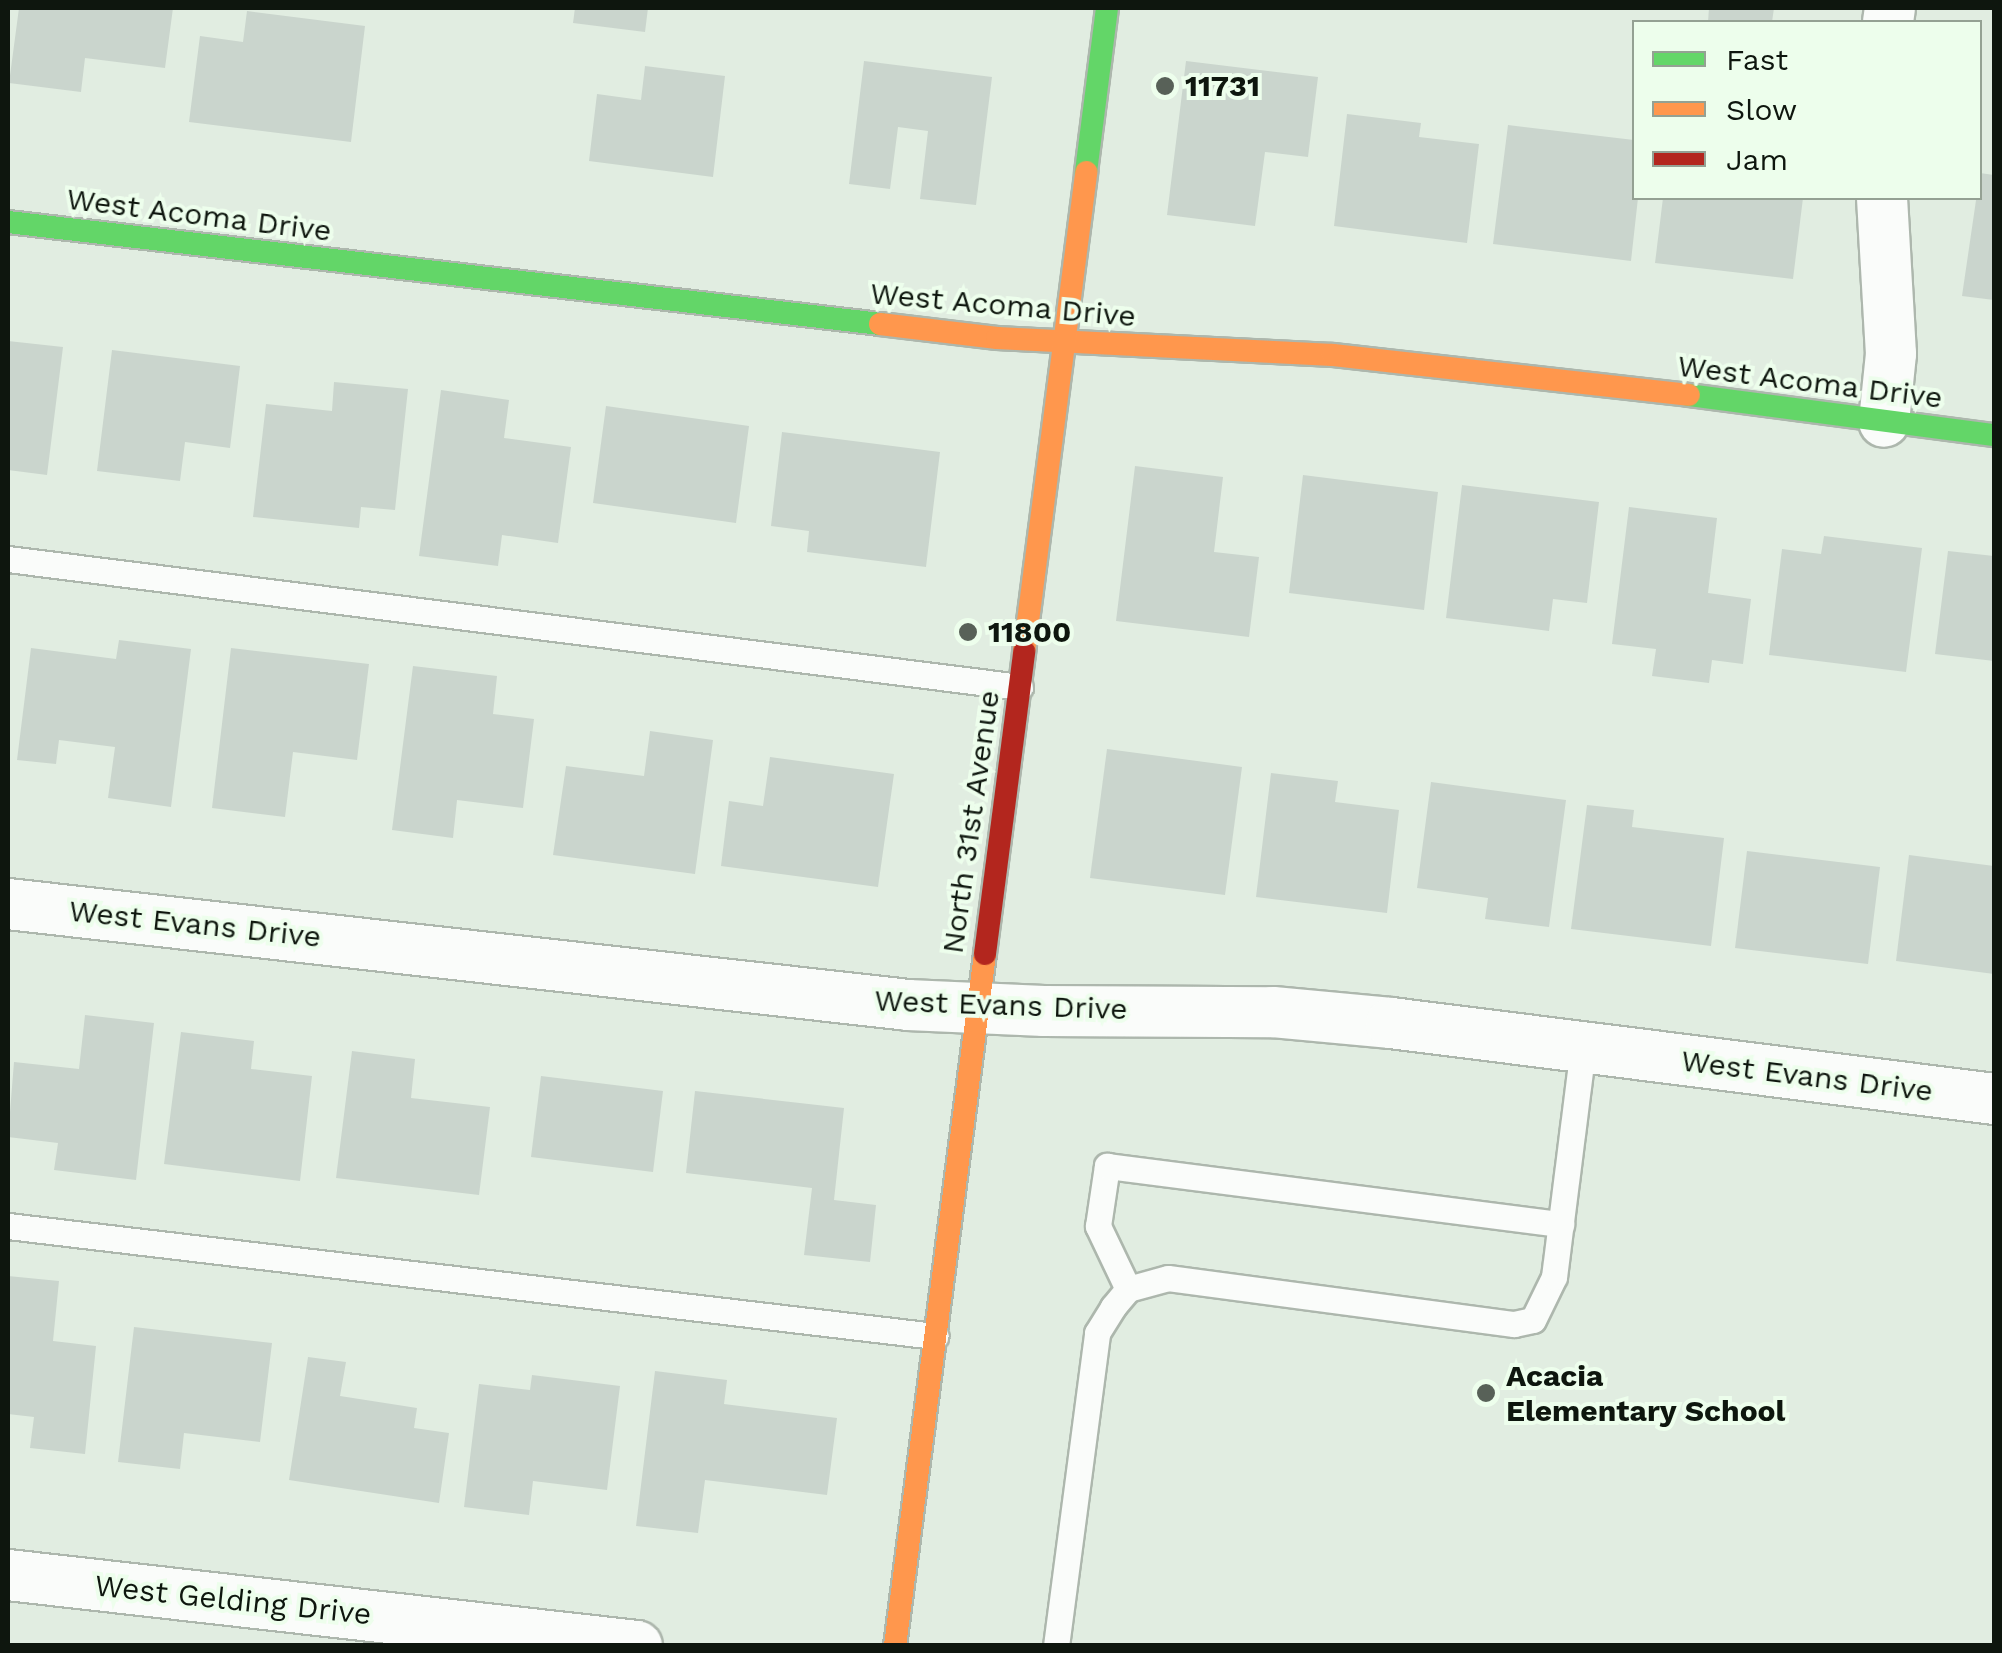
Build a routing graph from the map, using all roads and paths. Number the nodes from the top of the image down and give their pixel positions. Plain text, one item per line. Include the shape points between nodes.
1 (1105, 8) edge
2 (1882, 200) edge
3 (8, 222) edge
4 (1063, 342) junction
5 (1884, 422) junction
6 (1994, 435) edge
7 (8, 558) edge
8 (1020, 688) junction
9 (8, 904) edge
10 (976, 1008) junction
11 (1582, 1047) junction
12 (1994, 1099) edge
13 (1561, 1224) junction
14 (8, 1226) edge
15 (1128, 1290) junction
16 (935, 1336) junction
17 (8, 1575) edge
18 (637, 1646) edge
19 (895, 1646) edge
20 (1056, 1646) edge

1 - 4 street, North 31st Avenue
2 - 5 street via 1891,354
3 - 4 street, West Acoma Drive
4 - 5 street, West Acoma Drive via 1520,373
4 - 8 street, North 31st Avenue
5 - 6 street, West Acoma Drive
7 - 8 lane
8 - 10 street, North 31st Avenue
9 - 10 street, West Evans Drive
10 - 11 street, West Evans Drive via 1273,1012
10 - 16 street, North 31st Avenue
11 - 12 street, West Evans Drive
11 - 13 lane
13 - 15 lane via 1544,1304 1533,1320 1514,1324 1168,1278
13 - 15 lane via 1106,1166 1098,1226
14 - 16 lane
15 - 20 lane via 1097,1333
16 - 19 street, North 31st Avenue
17 - 18 street, West Gelding Drive

